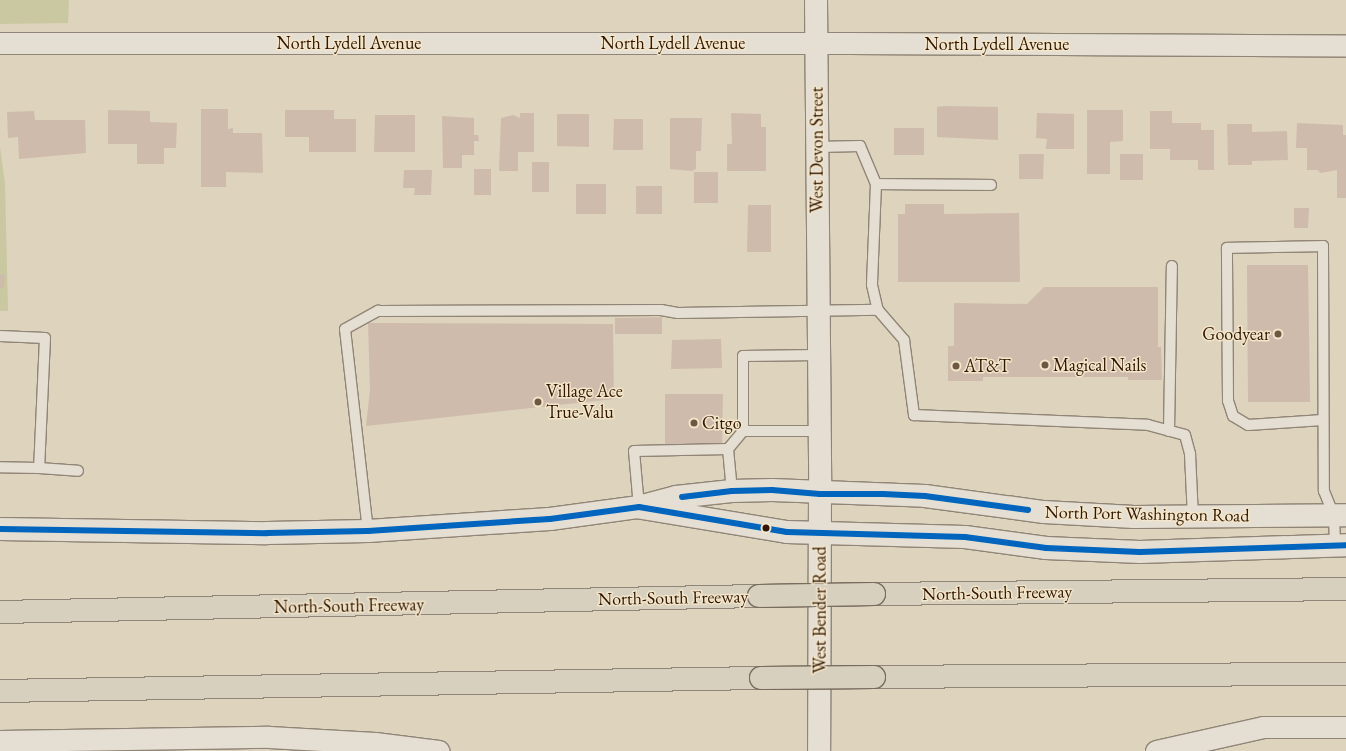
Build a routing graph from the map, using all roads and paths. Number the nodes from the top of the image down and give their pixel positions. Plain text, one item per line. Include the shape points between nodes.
1 (816, 0) edge
2 (0, 43) edge
3 (816, 43) junction
4 (1346, 46) edge
5 (817, 147) junction
6 (876, 184) junction
7 (991, 185) dead end
8 (1172, 266) dead end
9 (818, 306) junction
10 (878, 310) junction
11 (0, 336) edge
12 (818, 355) junction
13 (1323, 420) junction
14 (744, 431) junction
15 (819, 431) junction
16 (1170, 431) junction
17 (728, 449) junction
18 (0, 466) edge
19 (39, 468) junction
20 (78, 471) dead end
21 (732, 491) junction
22 (820, 494) junction
23 (639, 507) junction
24 (1340, 516) edge
25 (1193, 518) junction
26 (0, 529) edge
27 (368, 531) junction
28 (820, 532) junction
29 (1341, 546) edge
30 (1346, 589) edge
31 (0, 612) edge
32 (1346, 674) edge
33 (0, 691) edge
34 (1346, 727) edge
35 (0, 741) edge
36 (260, 744) edge
37 (438, 751) edge
38 (819, 751) edge
39 (1156, 751) edge

1 - 3 main road, West Devon Street
2 - 3 street, North Lydell Avenue
3 - 4 street, North Lydell Avenue
3 - 5 main road, West Devon Street
5 - 6 lane via 860,146
5 - 9 main road, West Devon Street
6 - 7 lane
6 - 10 lane via 872,285
8 - 16 lane
9 - 10 lane
9 - 12 main road, West Bender Road
9 - 27 lane via 678,313 661,310 378,312 345,329
10 - 16 lane via 904,340 914,414 1148,425
11 - 19 lane via 45,338
12 - 14 lane via 743,356
12 - 15 main road, West Bender Road
13 - 13 lane via 1323,246 1227,248 1228,401 1234,416 1248,425
13 - 24 lane via 1324,491
14 - 15 lane
14 - 17 lane
15 - 22 main road, West Bender Road
16 - 25 lane via 1185,435 1190,454
17 - 21 lane
17 - 23 lane via 634,451
18 - 19 lane
19 - 20 lane
21 - 22 main road, North Port Washington Road via 772,490
21 - 23 main road, North Port Washington Road via 676,498
22 - 25 main road, North Port Washington Road via 925,496 1044,512
22 - 28 main road, West Bender Road
23 - 27 main road, North Port Washington Road via 550,519
23 - 28 main road, North Port Washington Road via 787,532
24 - 25 main road, North Port Washington Road
24 - 29 lane
26 - 27 main road, North Port Washington Road via 267,533
28 - 29 main road, North Port Washington Road via 966,537 1046,548 1140,552
28 - 38 main road, West Bender Road
30 - 31 highway, North-South Freeway, bridge via 874,594
32 - 33 highway, bridge via 761,678
34 - 39 street via 1264,727
35 - 36 street
36 - 37 street via 375,743

